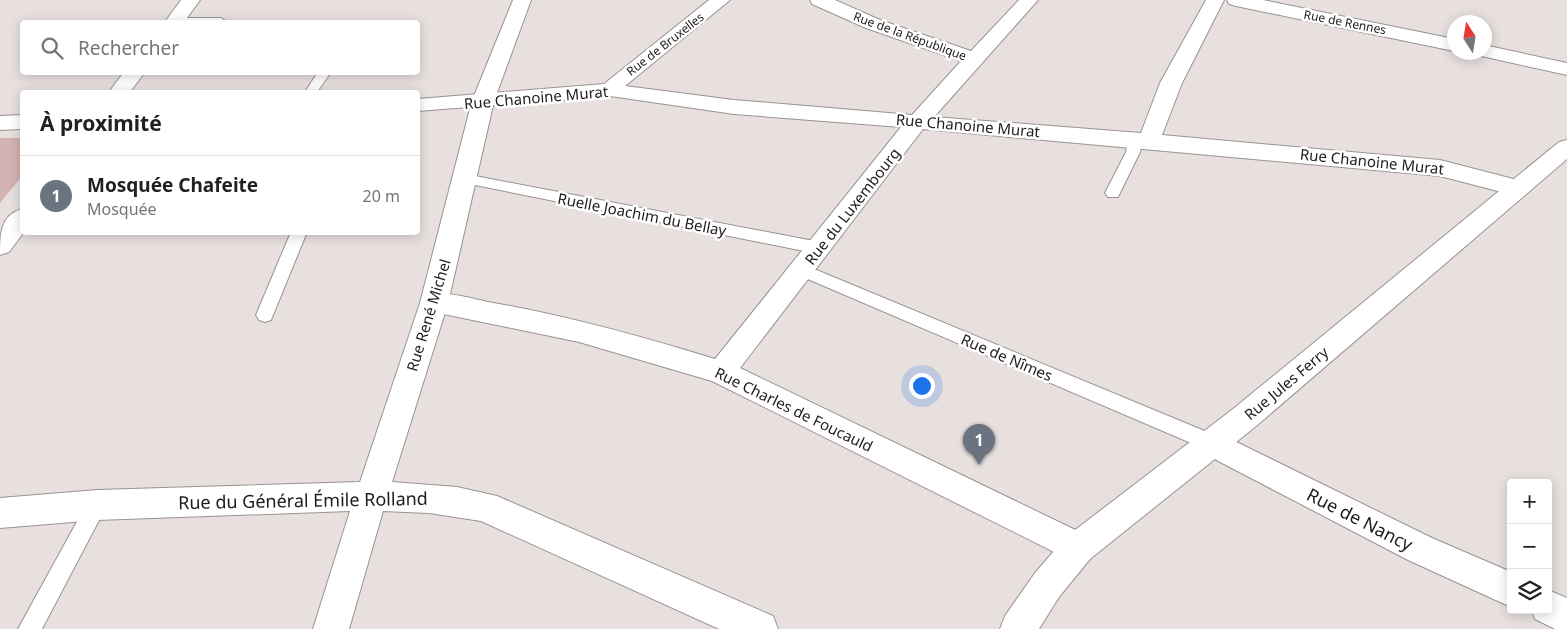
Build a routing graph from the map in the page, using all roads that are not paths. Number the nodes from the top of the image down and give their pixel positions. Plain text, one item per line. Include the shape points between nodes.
1 (191, 0) edge
2 (522, 0) edge
3 (720, 0) edge
4 (819, 0) edge
5 (1029, 0) edge
6 (1215, 0) edge
7 (1236, 0) edge
8 (176, 20) edge
9 (1447, 44) edge
10 (1492, 53) edge
11 (974, 59) junction
12 (1567, 69) edge
13 (132, 75) edge
14 (323, 75) edge
15 (120, 90) edge
16 (312, 90) edge
17 (610, 90) junction
18 (483, 101) junction
19 (420, 105) edge
20 (918, 121) junction
21 (20, 122) edge
22 (0, 123) edge
23 (1142, 140) junction
24 (1567, 147) edge
25 (466, 179) junction
26 (1517, 188) junction
27 (1112, 194) dead end
28 (20, 220) edge
29 (297, 235) edge
30 (0, 246) edge
31 (819, 248) junction
32 (802, 270) junction
33 (434, 303) junction
34 (265, 315) dead end
35 (721, 372) junction
36 (1212, 443) junction
37 (372, 496) junction
38 (97, 505) junction
39 (0, 513) edge
40 (1078, 548) junction
41 (1507, 588) edge
42 (1552, 609) edge
43 (1567, 616) edge
44 (30, 629) edge
45 (331, 629) edge
46 (760, 629) edge
47 (1018, 629) edge

1 - 8 street
2 - 18 street, Rue René Michel
3 - 17 street, Rue de Bruxelles
4 - 11 street, Rue de la République via 873,24
5 - 11 street, Rue du Luxembourg
6 - 23 street
7 - 9 street, Rue de Rennes
10 - 12 street
11 - 20 street, Rue du Luxembourg
13 - 15 street
14 - 16 lane
17 - 18 street, Rue Chanoine Murat
17 - 20 street, Rue Chanoine Murat via 734,107
18 - 19 street, Rue Chanoine Murat
18 - 25 street, Rue René Michel
20 - 23 street, Rue Chanoine Murat
20 - 31 street, Rue du Luxembourg
21 - 22 street
23 - 26 street, Rue Chanoine Murat via 1440,168
23 - 27 lane
24 - 26 street, Rue Jules Ferry
25 - 31 lane, Ruelle Joachim du Bellay
25 - 33 street, Rue René Michel
26 - 36 street, Rue Jules Ferry
28 - 30 street
29 - 34 lane
31 - 32 street, Rue du Luxembourg
32 - 35 street, Rue du Luxembourg
32 - 36 lane, Rue de Nîmes
33 - 35 street, Rue Charles de Foucauld via 487,310
33 - 37 street, Rue René Michel
35 - 40 street, Rue Charles de Foucauld
36 - 40 street, Rue Jules Ferry
36 - 41 street, Rue de Nancy via 1420,549
37 - 38 street, Rue du Général Émile Rolland
37 - 45 street, Rue René Michel
37 - 46 street, Rue du Général Émile Rolland via 417,496 485,507
38 - 39 street, Rue du Général Émile Rolland
38 - 44 lane
40 - 47 street, Rue Jules Ferry via 1047,585
42 - 43 street

